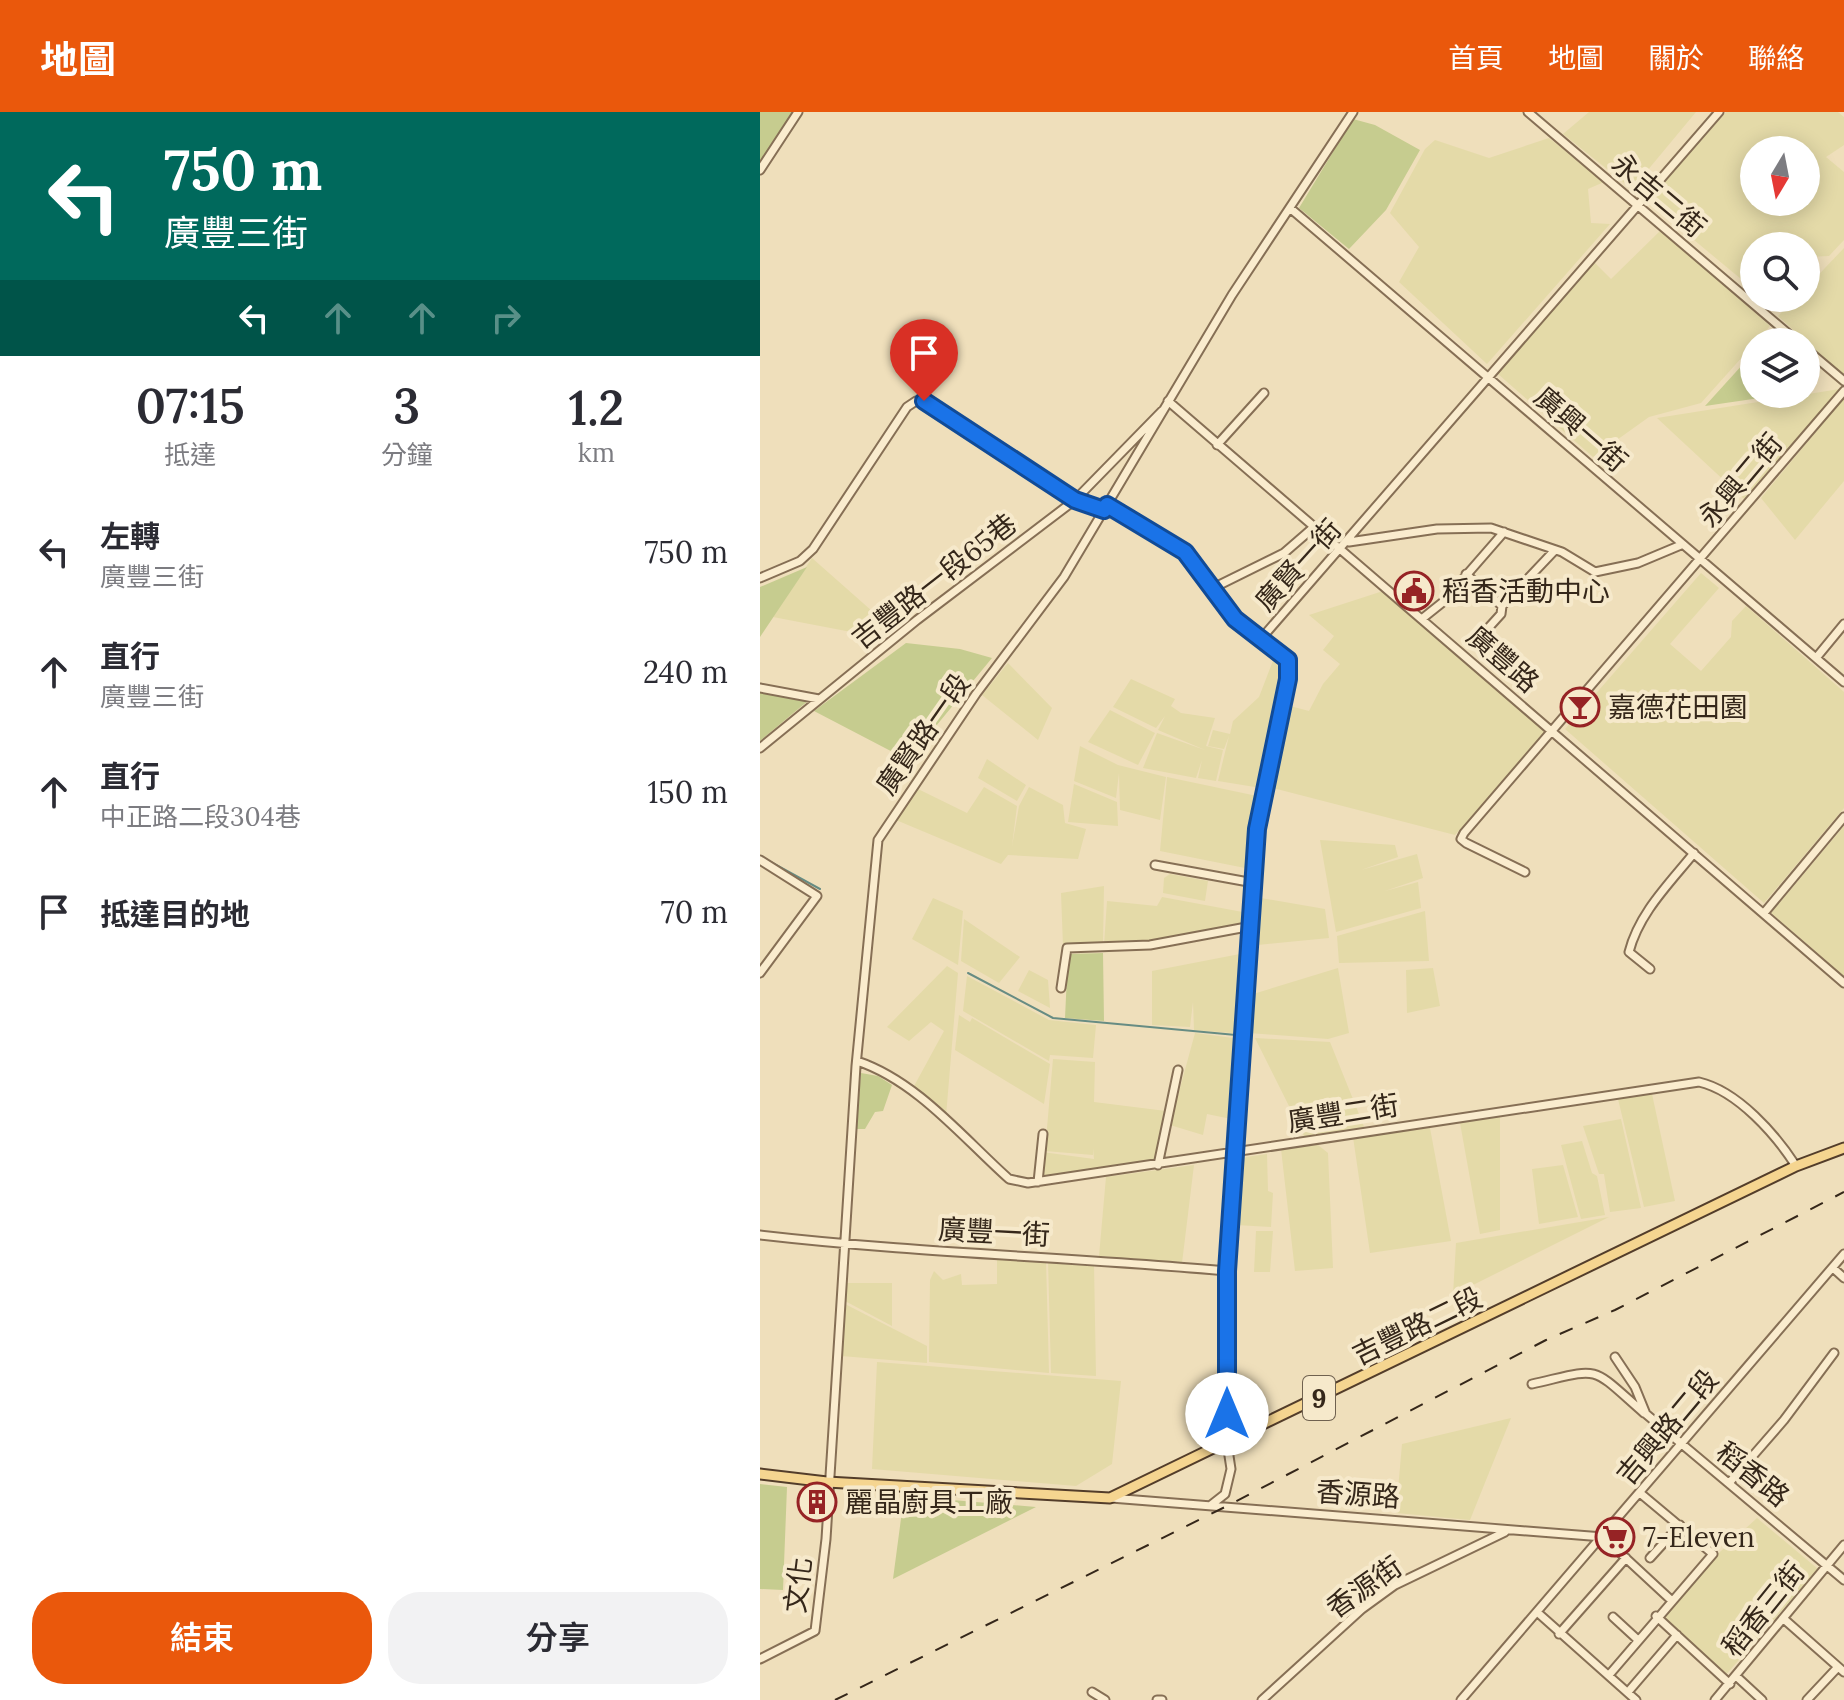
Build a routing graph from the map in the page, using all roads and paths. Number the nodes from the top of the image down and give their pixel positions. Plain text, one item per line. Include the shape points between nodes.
1 (798, 112) edge
2 (1353, 112) edge
3 (1528, 112) edge
4 (1719, 112) edge
5 (760, 170) edge
6 (1639, 206) junction
7 (1290, 208) junction
8 (1782, 328) edge
9 (1820, 361) edge
10 (1489, 377) junction
11 (1844, 381) edge
12 (1844, 391) edge
13 (1264, 393) dead end
14 (1168, 401) junction
15 (1163, 410) junction
16 (1217, 445) junction
17 (1075, 500) junction
18 (1105, 508) junction
19 (1314, 527) junction
20 (1504, 532) junction
21 (1349, 542) junction
22 (1681, 545) junction
23 (1555, 550) junction
24 (1342, 551) junction
25 (1700, 560) junction
26 (1466, 574) junction
27 (760, 578) edge
28 (1209, 590) junction
29 (1502, 606) junction
30 (1423, 618) junction
31 (1844, 624) edge
32 (1481, 636) dead end
33 (1260, 640) junction
34 (1816, 658) junction
35 (1844, 682) edge
36 (760, 688) edge
37 (819, 699) junction
38 (1552, 731) junction
39 (760, 748) edge
40 (1844, 817) edge
41 (1694, 853) junction
42 (760, 860) edge
43 (1155, 865) dead end
44 (1525, 872) dead end
45 (1254, 883) junction
46 (1764, 913) junction
47 (1252, 926) junction
48 (1650, 969) dead end
49 (760, 973) edge
50 (1844, 983) edge
51 (1061, 988) dead end
52 (857, 1061) junction
53 (1178, 1070) dead end
54 (1043, 1134) dead end
55 (1844, 1148) edge
56 (1234, 1152) junction
57 (1158, 1165) junction
58 (1796, 1166) junction
59 (1038, 1182) junction
60 (760, 1235) edge
61 (845, 1245) junction
62 (1844, 1254) edge
63 (1833, 1268) junction
64 (1227, 1271) junction
65 (1844, 1278) edge
66 (1834, 1353) dead end
67 (1615, 1357) dead end
68 (1532, 1384) dead end
69 (1646, 1414) junction
70 (1227, 1443) junction
71 (1682, 1445) junction
72 (760, 1474) edge
73 (827, 1482) junction
74 (1730, 1482) junction
75 (1640, 1493) junction
76 (1110, 1498) junction
77 (1211, 1505) junction
78 (1680, 1525) junction
79 (1507, 1531) junction
80 (1603, 1537) junction
81 (1844, 1545) edge
82 (1626, 1558) junction
83 (1650, 1558) dead end
84 (1827, 1565) junction
85 (1844, 1580) edge
86 (1671, 1600) junction
87 (1537, 1612) junction
88 (1656, 1616) junction
89 (1613, 1617) dead end
90 (1785, 1620) junction
91 (1559, 1634) junction
92 (1677, 1635) junction
93 (1638, 1640) junction
94 (760, 1659) edge
95 (1841, 1669) edge
96 (1609, 1675) junction
97 (1736, 1676) junction
98 (1730, 1684) junction
99 (1092, 1692) dead end
100 (1628, 1692) junction
101 (1105, 1700) edge
102 (1262, 1700) edge
103 (1461, 1700) edge
104 (1636, 1700) edge
105 (1715, 1700) edge
106 (1762, 1700) edge
107 (1807, 1700) edge

1 - 5 street
2 - 7 street, 廣賢路一段
3 - 6 street, 永吉二街
4 - 6 street, 廣賢一街
6 - 8 street, 永吉二街
6 - 10 street, 廣賢一街
7 - 10 street, 廣興一街
7 - 14 street, 廣賢路一段
9 - 11 street
10 - 21 street, 廣賢一街
10 - 22 street, 廣興一街
12 - 25 street, 永興二街
13 - 16 street
14 - 15 street, 廣賢路一段
14 - 16 street, 廣豐路
15 - 17 street, 吉豐路一段65巷
15 - 18 street, 廣賢路一段
16 - 19 street, 廣豐路
17 - 18 street
17 - 27 street via 924,401 916,401 813,549 800,561
17 - 37 street, 吉豐路一段65巷
18 - 28 street via 1185,552
18 - 52 street, 廣賢路一段 via 1047,602 976,694 878,840
19 - 24 street, 廣豐路
19 - 28 street via 1284,553
20 - 21 street via 1455,528
20 - 23 street
20 - 26 street
21 - 24 street, 廣賢一街
22 - 23 street via 1638,563 1595,572
22 - 25 street, 廣興一街
23 - 29 street
24 - 30 street, 廣豐路
24 - 33 street, 廣賢一街
25 - 34 street, 廣興一街
25 - 38 street, 永興二街
26 - 29 street
26 - 30 street
28 - 33 street
29 - 32 street
30 - 38 street, 廣豐路
31 - 34 street
33 - 45 street, 廣賢一街 via 1289,663 1260,803
34 - 35 street, 廣興一街
36 - 37 street
37 - 39 street, 吉豐路一段65巷
38 - 41 street, 廣豐路
38 - 44 street, 永興二街 via 1461,839
40 - 46 street
41 - 46 street, 廣豐路
41 - 48 street via 1643,916 1633,937 1629,952
42 - 49 street via 817,896
43 - 45 street
45 - 47 street, 廣賢一街
46 - 50 street, 廣豐路
47 - 51 street via 1150,945 1067,948
47 - 56 street, 廣賢一街
52 - 59 street, 廣豐二街 via 907,1086 1009,1179
52 - 61 street, 廣賢路一段
53 - 57 street
54 - 59 street
55 - 58 main road, 吉豐路二段 / 9
56 - 57 street, 廣豐二街
56 - 58 street, 廣豐二街 via 1699,1082 1717,1088 1776,1134
56 - 64 street, 廣賢一街
57 - 59 street, 廣豐二街
58 - 70 main road, 吉豐路二段 / 9
60 - 61 street, 廣豐一街
61 - 64 street, 廣豐一街
61 - 73 street, 廣賢路一段
62 - 63 street, 吉興路二段
63 - 65 street
63 - 71 street, 吉興路二段
64 - 70 street, 廣賢一街
66 - 74 street
67 - 69 street, 稻香路
68 - 69 street via 1583,1370 1599,1373
69 - 71 street, 稻香路
70 - 76 main road, 吉豐路二段 / 9
70 - 77 street, 廣賢一街 via 1231,1469 1225,1494
71 - 74 street, 稻香路
71 - 75 street, 吉興路二段
72 - 73 main road, 吉豐路二段 / 9
73 - 76 main road, 吉豐路二段 / 9
73 - 94 street, 文化 via 815,1631
74 - 84 street, 稻香路
75 - 78 street
75 - 80 street, 吉興路二段
76 - 77 street, 香源路
77 - 79 street, 香源路
78 - 83 street
78 - 86 street via 1713,1554
79 - 80 street, 香源路
79 - 102 street, 香源街 via 1395,1585
80 - 82 street
80 - 87 street, 吉興路二段
81 - 84 street, 稻香三街
82 - 86 street
82 - 91 street
84 - 85 street, 稻香路
84 - 90 street, 稻香三街
86 - 88 street
87 - 91 street
87 - 103 street, 吉興路二段
88 - 92 street
88 - 93 street
89 - 93 street
90 - 95 street
90 - 97 street, 稻香三街
91 - 96 street
92 - 98 street
92 - 100 street
93 - 96 street
95 - 107 street
96 - 100 street
97 - 98 street, 稻香三街
97 - 106 street
98 - 105 street, 稻香三街
99 - 101 street
100 - 104 street

